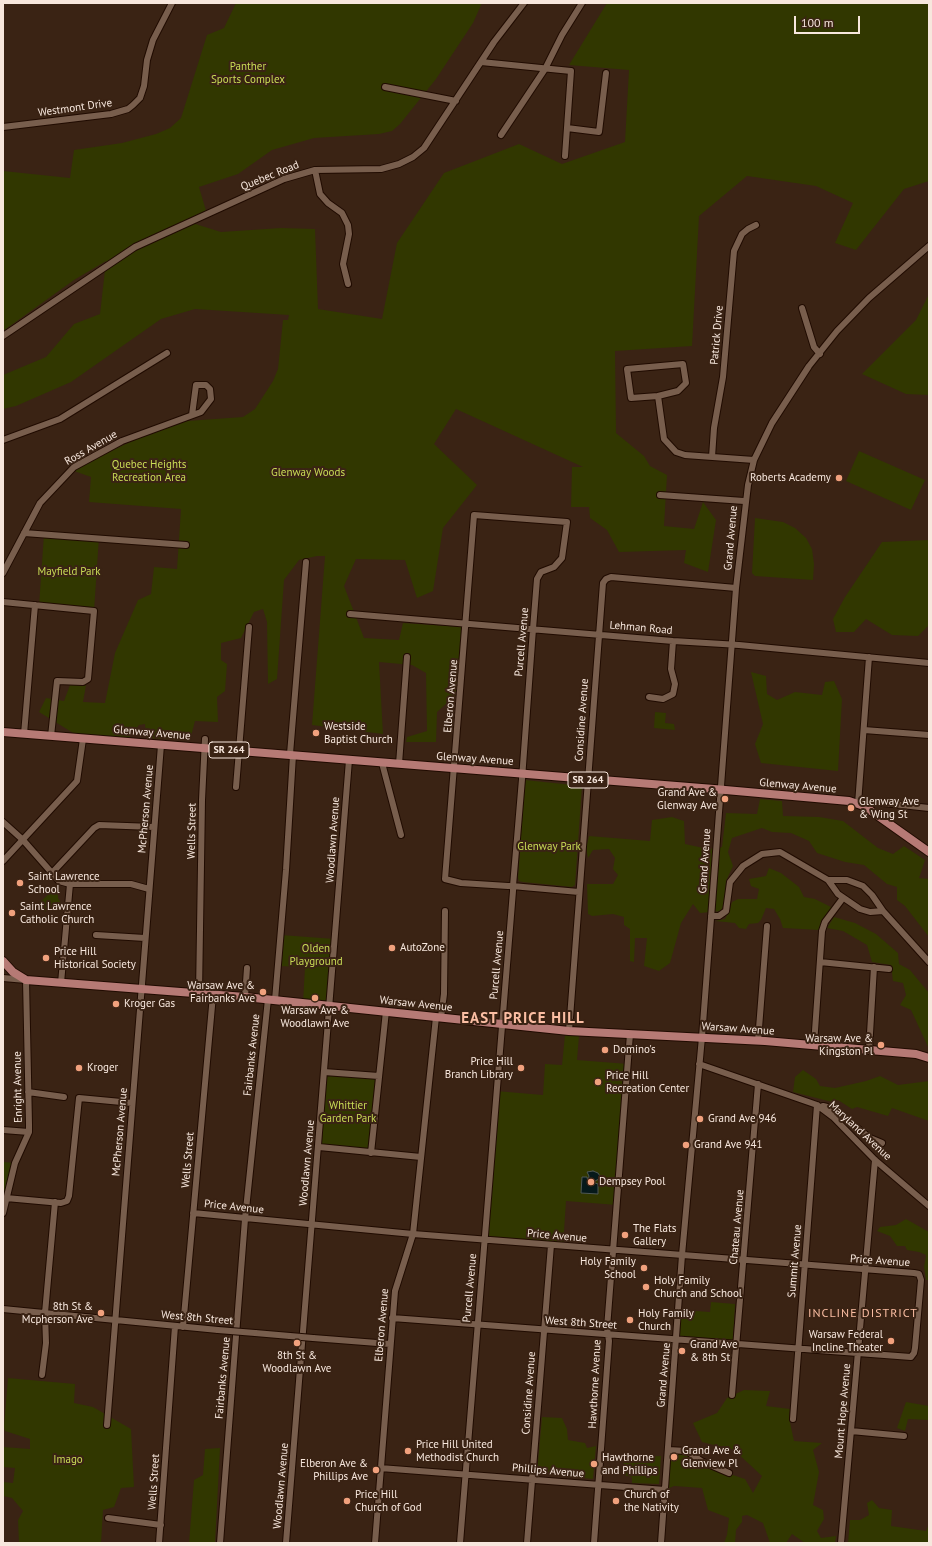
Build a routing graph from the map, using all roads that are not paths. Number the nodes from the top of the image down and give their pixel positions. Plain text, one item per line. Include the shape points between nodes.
1 (172, 3) edge
2 (524, 3) edge
3 (582, 3) edge
4 (481, 62) junction
5 (545, 68) junction
6 (606, 73) dead end
7 (385, 87) dead end
8 (456, 101) junction
9 (3, 127) edge
10 (567, 128) junction
11 (502, 135) dead end
12 (565, 156) dead end
13 (315, 170) junction
14 (756, 225) dead end
15 (929, 246) edge
16 (348, 284) dead end
17 (802, 308) dead end
18 (3, 336) edge
19 (167, 353) dead end
20 (820, 354) junction
21 (658, 396) junction
22 (192, 415) junction
23 (3, 440) edge
24 (712, 457) junction
25 (754, 460) junction
26 (660, 495) dead end
27 (744, 502) junction
28 (474, 515) joint
29 (24, 533) junction
30 (186, 545) dead end
31 (306, 562) dead end
32 (3, 573) edge
33 (736, 588) junction
34 (3, 602) edge
35 (35, 606) junction
36 (350, 614) dead end
37 (466, 624) junction
38 (249, 627) dead end
39 (533, 629) junction
40 (599, 634) junction
41 (673, 641) junction
42 (732, 644) junction
43 (408, 657) dead end
44 (869, 657) junction
45 (929, 663) edge
46 (650, 697) dead end
47 (864, 730) junction
48 (3, 732) edge
49 (24, 734) junction
50 (51, 736) junction
51 (929, 736) edge
52 (83, 739) junction
53 (205, 740) dead end
54 (161, 745) junction
55 (205, 749) junction
56 (239, 751) junction
57 (292, 754) junction
58 (349, 760) junction
59 (382, 763) junction
60 (399, 764) junction
61 (455, 769) junction
62 (522, 774) junction
63 (588, 780) junction
64 (236, 787) dead end
65 (721, 789) junction
66 (858, 804) junction
67 (929, 808) edge
68 (3, 822) edge
69 (154, 827) junction
70 (401, 835) dead end
71 (23, 840) junction
72 (929, 852) edge
73 (3, 861) edge
74 (51, 874) junction
75 (828, 880) junction
76 (70, 884) junction
77 (513, 886) junction
78 (149, 889) junction
79 (579, 892) junction
80 (843, 898) junction
81 (445, 911) dead end
82 (883, 911) junction
83 (711, 916) junction
84 (767, 926) dead end
85 (96, 935) dead end
86 (145, 938) junction
87 (3, 961) edge
88 (820, 962) junction
89 (929, 962) edge
90 (247, 968) dead end
91 (874, 968) junction
92 (889, 969) dead end
93 (3, 978) edge
94 (26, 980) junction
95 (61, 984) junction
96 (141, 990) junction
97 (199, 994) junction
98 (213, 995) junction
99 (245, 997) junction
100 (271, 999) junction
101 (330, 1006) junction
102 (386, 1011) junction
103 (439, 1017) junction
104 (501, 1024) junction
105 (569, 1031) junction
106 (630, 1034) junction
107 (702, 1037) junction
108 (758, 1041) junction
109 (814, 1045) junction
110 (869, 1050) junction
111 (929, 1058) edge
112 (699, 1064) junction
113 (324, 1072) junction
114 (379, 1076) junction
115 (758, 1084) junction
116 (28, 1092) junction
117 (64, 1097) dead end
118 (132, 1103) junction
119 (817, 1105) junction
120 (3, 1130) edge
121 (28, 1132) junction
122 (882, 1143) dead end
123 (319, 1147) junction
124 (371, 1152) junction
125 (421, 1157) junction
126 (875, 1160) junction
127 (6, 1198) junction
128 (55, 1202) junction
129 (929, 1206) edge
130 (3, 1212) edge
131 (193, 1213) junction
132 (245, 1219) junction
133 (312, 1225) junction
134 (413, 1234) junction
135 (484, 1239) junction
136 (550, 1245) junction
137 (614, 1251) junction
138 (682, 1255) junction
139 (744, 1260) junction
140 (805, 1265) junction
141 (865, 1270) junction
142 (3, 1309) edge
143 (46, 1313) junction
144 (392, 1318) junction
145 (115, 1320) junction
146 (477, 1325) junction
147 (175, 1326) junction
148 (183, 1327) junction
149 (543, 1330) junction
150 (608, 1334) junction
151 (677, 1340) junction
152 (390, 1344) junction
153 (737, 1344) junction
154 (798, 1349) junction
155 (858, 1354) junction
156 (913, 1356) joint
157 (42, 1375) dead end
158 (732, 1395) dead end
159 (792, 1419) dead end
160 (107, 1425) dead end
161 (851, 1431) junction
162 (904, 1436) dead end
163 (668, 1450) junction
164 (380, 1468) junction
165 (729, 1474) dead end
166 (465, 1475) junction
167 (532, 1479) junction
168 (598, 1485) junction
169 (665, 1490) junction
170 (108, 1518) dead end
171 (161, 1525) junction
172 (159, 1543) edge
173 (220, 1543) edge
174 (286, 1543) edge
175 (375, 1543) edge
176 (460, 1543) edge
177 (527, 1543) edge
178 (594, 1543) edge
179 (661, 1543) edge
180 (841, 1543) edge

1 - 9 street, Westmont Drive via 153,40 140,98 128,109 110,114
2 - 4 street, Quebec Road
3 - 5 street
4 - 5 street
4 - 8 street, Quebec Road
5 - 10 street via 571,71
5 - 11 street
6 - 10 street via 599,132
7 - 8 street
8 - 13 street, Quebec Road via 424,148 406,162 381,169
10 - 12 street
13 - 16 street via 320,194 342,213 348,225 349,234 343,264
13 - 18 street, Quebec Road via 284,179 148,240
14 - 24 street, Patrick Drive via 742,234 734,250 723,377
15 - 20 street, Grand Avenue via 869,298 837,331
17 - 20 street via 814,347
19 - 23 street via 60,419
20 - 25 street, Grand Avenue via 783,404
21 - 21 street via 678,391 686,383 683,364 628,369 630,398
21 - 24 street via 664,439 672,448 685,455
22 - 22 street, Ross Avenue via 201,412 208,405 211,392 206,385 196,385
22 - 29 street, Ross Avenue via 122,441 74,467 44,498
24 - 25 street
25 - 27 street, Grand Avenue
26 - 27 street
27 - 33 street, Grand Avenue
28 - 37 street, Elberon Avenue
28 - 39 street, Purcell Avenue via 567,522 562,558 554,568 541,572 538,577
29 - 30 street
29 - 32 street, Ross Avenue
31 - 57 street, Fairbanks Avenue
33 - 40 street, Considine Avenue via 611,577 603,583
33 - 42 street, Grand Avenue
34 - 35 street
35 - 49 street
35 - 50 street via 94,611 88,680 57,681
36 - 37 street, Lehman Road
37 - 39 street, Lehman Road
37 - 61 street, Elberon Avenue
38 - 56 street
39 - 40 street, Lehman Road
39 - 62 street, Purcell Avenue
40 - 41 street, Lehman Road
40 - 63 street, Considine Avenue
41 - 42 street, Lehman Road
41 - 46 street via 673,694 663,699
42 - 44 street, Lehman Road
42 - 65 street, Grand Avenue
43 - 60 street
44 - 45 street, Lehman Road
44 - 47 street
47 - 51 street
47 - 66 street
48 - 49 main road, Glenway Avenue / SR 264
49 - 50 main road, Glenway Avenue / SR 264
50 - 52 main road, Glenway Avenue / SR 264
52 - 54 main road, Glenway Avenue / SR 264
52 - 71 street via 77,781
53 - 55 street, Wells Street
54 - 55 main road, Glenway Avenue / SR 264
54 - 69 street, McPherson Avenue
55 - 56 main road, Glenway Avenue / SR 264
55 - 97 street, Wells Street
56 - 57 main road, Glenway Avenue / SR 264
56 - 64 street
57 - 58 main road, Glenway Avenue / SR 264
57 - 100 street, Fairbanks Avenue via 286,870
58 - 59 main road, Glenway Avenue / SR 264
58 - 101 street, Woodlawn Avenue
59 - 60 main road, Glenway Avenue / SR 264
59 - 70 street
60 - 61 main road, Glenway Avenue / SR 264
61 - 62 main road, Glenway Avenue / SR 264
61 - 77 street, Elberon Avenue via 446,879 461,883
62 - 63 main road, Glenway Avenue / SR 264
62 - 77 street, Purcell Avenue
63 - 65 main road, Glenway Avenue / SR 264
63 - 79 street, Considine Avenue
65 - 66 main road, Glenway Avenue / SR 264 via 849,801
65 - 83 street, Grand Avenue
66 - 67 street via 874,802
66 - 72 main road, Glenway Avenue / SR 264
68 - 71 street
69 - 74 street via 99,825
69 - 78 street, McPherson Avenue
71 - 73 street
71 - 74 street
74 - 76 street via 56,880
75 - 80 street
75 - 82 street via 847,880 863,886
75 - 83 street via 785,854 762,854 747,862 733,877 728,888 726,911 720,916
76 - 78 street via 131,884
76 - 95 street
77 - 79 street
77 - 104 street, Purcell Avenue
78 - 86 street, McPherson Avenue
79 - 105 street, Considine Avenue
80 - 82 street via 864,910
80 - 88 street via 823,926
81 - 103 street, Elberon Avenue via 444,994
82 - 89 street
83 - 107 street, Grand Avenue
84 - 108 street
85 - 86 street
86 - 96 street, McPherson Avenue
87 - 94 main road, Warsaw Avenue via 13,972
88 - 91 street
88 - 109 street
90 - 99 street
91 - 92 street
91 - 110 street
93 - 94 street
94 - 95 main road, Warsaw Avenue
94 - 116 street, Enright Avenue
95 - 96 main road, Warsaw Avenue
96 - 97 main road, Warsaw Avenue
96 - 118 street, McPherson Avenue
97 - 98 main road, Warsaw Avenue
98 - 99 main road, Warsaw Avenue
98 - 131 street, Wells Street
99 - 100 main road, Warsaw Avenue
100 - 101 main road, Warsaw Avenue
100 - 132 street, Fairbanks Avenue
101 - 102 main road, Warsaw Avenue
101 - 113 street, Woodlawn Avenue
102 - 103 main road, Warsaw Avenue
102 - 114 street
103 - 104 main road, Warsaw Avenue
103 - 125 street, Elberon Avenue
104 - 105 main road, Warsaw Avenue
104 - 135 street, Purcell Avenue
105 - 106 main road, Warsaw Avenue
106 - 107 main road, Warsaw Avenue
106 - 137 street, Hawthorne Avenue
107 - 108 main road, Warsaw Avenue
107 - 112 street, Grand Avenue
108 - 109 main road, Warsaw Avenue
109 - 110 main road, Warsaw Avenue
110 - 111 main road, Warsaw Avenue via 916,1054
112 - 115 street, Maryland Avenue
112 - 138 street, Grand Avenue
113 - 114 street
113 - 123 street, Woodlawn Avenue
114 - 124 street
115 - 119 street, Maryland Avenue
115 - 139 street, Chateau Avenue
116 - 117 street
116 - 121 street, Enright Avenue
118 - 128 street via 78,1098 69,1196 65,1202
118 - 145 street, McPherson Avenue
119 - 122 street via 831,1108 870,1138
119 - 126 street, Maryland Avenue via 833,1117
119 - 140 street, Summit Avenue
120 - 121 street
121 - 127 street, Enright Avenue via 15,1163
123 - 124 street
123 - 133 street, Woodlawn Avenue
124 - 125 street
125 - 134 street, Elberon Avenue
126 - 129 street, Maryland Avenue
126 - 141 street, Mount Hope Avenue
127 - 128 street
127 - 130 street, Enright Avenue
128 - 143 street
131 - 132 street, Price Avenue
131 - 148 street, Wells Street
132 - 133 street, Price Avenue
132 - 173 street, Fairbanks Avenue
133 - 134 street, Price Avenue
133 - 174 street, Woodlawn Avenue
134 - 135 street, Price Avenue
134 - 144 street, Elberon Avenue via 396,1285
135 - 136 street, Price Avenue
135 - 146 street, Purcell Avenue
136 - 137 street, Price Avenue
136 - 149 street, Considine Avenue
137 - 138 street, Price Avenue
137 - 150 street, Hawthorne Avenue
138 - 139 street, Price Avenue
138 - 151 street, Grand Avenue
139 - 140 street, Price Avenue
139 - 153 street, Chateau Avenue
140 - 141 street, Price Avenue
140 - 154 street, Summit Avenue
141 - 155 street, Mount Hope Avenue
141 - 156 street, Price Avenue via 919,1274 921,1280
142 - 143 street, West 8th Street
143 - 145 street, West 8th Street
143 - 157 street
144 - 146 street, West 8th Street
144 - 152 street, Elberon Avenue
145 - 147 street, West 8th Street
145 - 160 street, McPherson Avenue
146 - 149 street, West 8th Street
146 - 166 street, Purcell Avenue
147 - 148 street, West 8th Street
147 - 171 street, Wells Street
148 - 152 street, West 8th Street, bridge
149 - 150 street, West 8th Street
149 - 167 street, Considine Avenue
150 - 151 street, West 8th Street
150 - 168 street, Hawthorne Avenue
151 - 153 street, West 8th Street
151 - 163 street, Grand Avenue
152 - 164 street, Elberon Avenue
153 - 154 street, West 8th Street
153 - 158 street, Chateau Avenue
154 - 155 street, West 8th Street
154 - 159 street, Summit Avenue
155 - 156 street, West 8th Street
155 - 161 street, Mount Hope Avenue
161 - 162 street
161 - 180 street, Mount Hope Avenue
163 - 165 street via 687,1451 701,1461
163 - 169 street, Grand Avenue
164 - 166 street, Phillips Avenue
164 - 175 street, Elberon Avenue
166 - 167 street, Phillips Avenue
166 - 176 street, Purcell Avenue
167 - 168 street, Phillips Avenue
167 - 177 street, Considine Avenue
168 - 169 street, Phillips Avenue
168 - 178 street, Hawthorne Avenue
169 - 179 street, Grand Avenue
170 - 171 street
171 - 172 street, Wells Street

